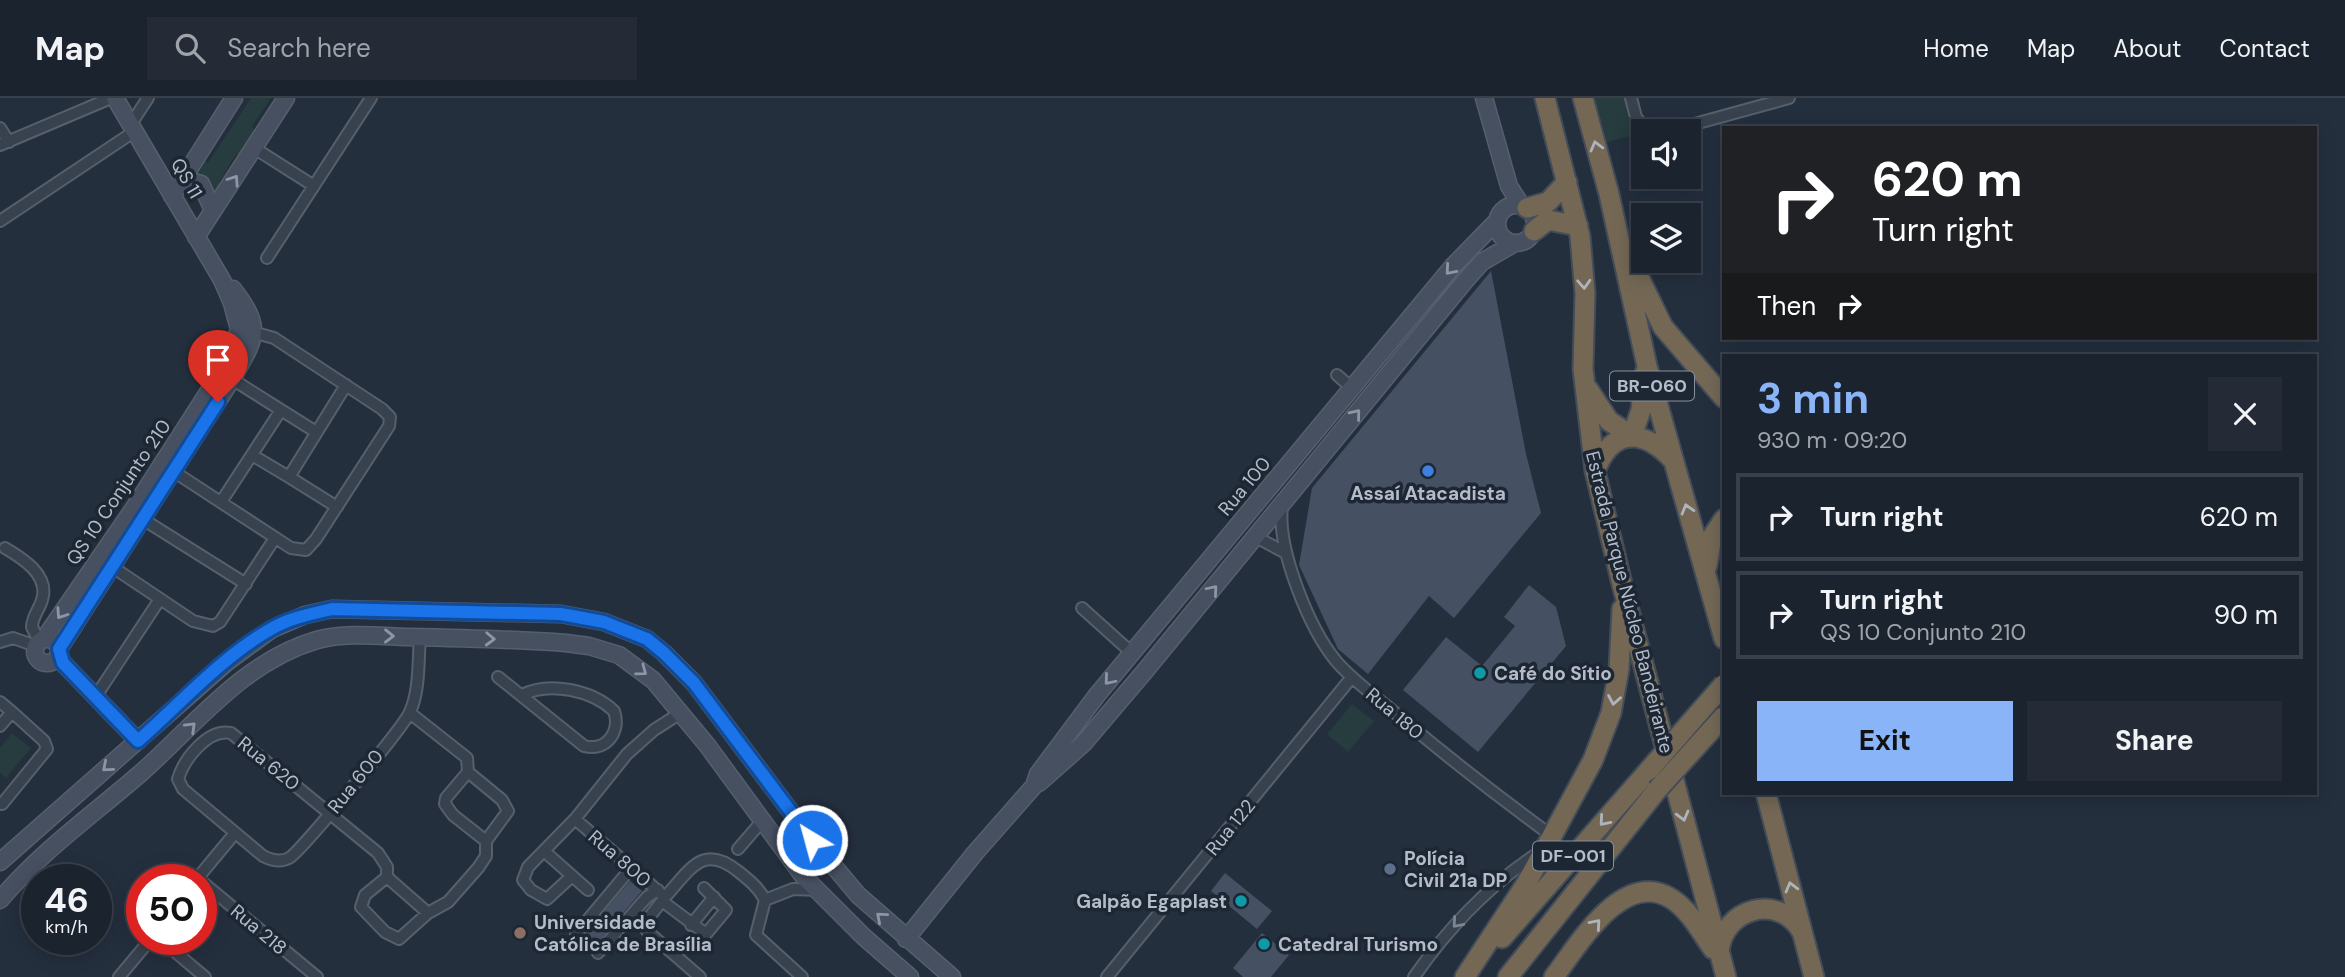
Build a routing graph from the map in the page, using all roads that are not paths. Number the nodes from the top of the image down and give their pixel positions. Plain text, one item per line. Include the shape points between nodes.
1 (113, 98) edge
2 (148, 98) edge
3 (234, 98) edge
4 (286, 98) edge
5 (371, 98) edge
6 (1484, 98) edge
7 (1545, 98) edge
8 (1552, 98) edge
9 (1583, 98) edge
10 (1632, 98) edge
11 (1789, 98) edge
12 (1638, 119) edge
13 (1701, 122) edge
14 (133, 127) junction
15 (0, 128) edge
16 (5, 143) edge
17 (254, 148) junction
18 (1567, 182) junction
19 (314, 186) junction
20 (177, 189) junction
21 (1609, 194) junction
22 (1519, 207) junction
23 (213, 210) junction
24 (0, 221) edge
25 (1497, 221) junction
26 (1579, 231) junction
27 (1534, 232) junction
28 (196, 237) junction
29 (1513, 244) junction
30 (267, 258) dead end
31 (247, 330) junction
32 (1647, 366) junction
33 (1337, 375) dead end
34 (232, 379) junction
35 (1585, 384) junction
36 (346, 385) junction
37 (1352, 388) junction
38 (1722, 396) edge
39 (281, 410) junction
40 (316, 432) junction
41 (1632, 436) junction
42 (252, 455) junction
43 (1673, 459) junction
44 (1284, 469) junction
45 (173, 471) junction
46 (1595, 471) junction
47 (289, 477) junction
48 (1300, 483) junction
49 (221, 502) junction
50 (1282, 507) junction
51 (337, 508) junction
52 (141, 518) junction
53 (1722, 523) edge
54 (1256, 537) junction
55 (275, 538) junction
56 (5, 548) dead end
57 (1284, 552) junction
58 (111, 566) junction
59 (1706, 574) junction
60 (246, 584) junction
61 (1622, 584) junction
62 (160, 599) junction
63 (1082, 608) dead end
64 (534, 612) junction
65 (1153, 628) junction
66 (1722, 632) edge
67 (632, 634) junction
68 (420, 637) junction
69 (532, 641) junction
70 (0, 642) edge
71 (40, 642) junction
72 (1169, 642) junction
73 (1132, 653) junction
74 (56, 655) junction
75 (619, 655) junction
76 (498, 677) dead end
77 (1353, 677) junction
78 (1722, 686) edge
79 (522, 695) junction
80 (96, 696) junction
81 (0, 702) edge
82 (12, 712) junction
83 (682, 712) junction
84 (410, 713) junction
85 (1722, 718) edge
86 (0, 726) edge
87 (609, 740) junction
88 (138, 741) junction
89 (627, 754) junction
90 (468, 772) junction
91 (1034, 786) junction
92 (1767, 795) edge
93 (73, 797) junction
94 (1, 804) edge
95 (54, 813) junction
96 (330, 813) junction
97 (87, 818) junction
98 (575, 819) junction
99 (763, 820) junction
100 (236, 833) junction
101 (66, 836) junction
102 (812, 840) junction
103 (486, 841) junction
104 (1549, 842) junction
105 (738, 849) dead end
106 (544, 851) junction
107 (789, 855) junction
108 (0, 862) edge
109 (212, 864) edge
110 (632, 866) junction
111 (572, 876) junction
112 (387, 877) junction
113 (842, 877) junction
114 (704, 888) dead end
115 (588, 890) dead end
116 (818, 890) junction
117 (217, 895) edge
118 (662, 896) junction
119 (714, 897) junction
120 (0, 900) edge
121 (765, 900) junction
122 (428, 913) junction
123 (691, 925) junction
124 (576, 934) dead end
125 (906, 939) junction
126 (1805, 940) junction
127 (598, 953) dead end
128 (137, 955) edge
129 (179, 955) edge
130 (1722, 964) edge
131 (119, 977) edge
132 (205, 977) edge
133 (317, 977) edge
134 (700, 977) edge
135 (802, 977) edge
136 (910, 977) edge
137 (952, 977) edge
138 (1107, 977) edge
139 (1414, 977) edge
140 (1465, 977) edge
141 (1508, 977) edge
142 (1554, 977) edge
143 (1814, 977) edge

1 - 14 street, QS 11
1 - 16 street
2 - 14 street
3 - 20 street
4 - 17 street
5 - 19 street
6 - 22 street
7 - 18 highway, Estrada Parque Núcleo Bandeirante / BR-060
8 - 26 highway via 1582,223
21 -> 9 highway, BR-060
10 - 12 street
11 - 13 street
14 - 20 street, QS 11
14 - 24 street
15 - 16 street
17 - 19 street
23 -> 17 street
18 - 22 highway via 1548,202
18 - 26 highway, Estrada Parque Núcleo Bandeirante / BR-060
19 - 30 street
20 - 23 street via 190,181 201,184
20 - 28 street, QS 11
21 - 32 highway, BR-060
21 - 38 highway via 1635,269 1663,327
22 - 25 street via 1503,210
22 - 27 street via 1535,218
23 - 28 street
25 - 29 street via 1502,238
25 -> 37 street, Rua 100 via 1453,265
26 - 27 highway via 1548,220
26 -> 35 highway, Estrada Parque Núcleo Bandeirante / BR-060 via 1585,293
27 - 29 street via 1526,241
28 - 31 street, QS 11 via 222,280 242,302
48 -> 29 street, Rua 100 via 1473,271
31 - 34 street, QS 10 Conjunto 210 via 250,348
31 - 36 street via 274,338
31 -> 71 street, QS 10 Conjunto 210 via 132,511
32 - 41 highway
32 - 43 highway, BR-060
33 - 37 street
34 - 39 street
34 - 45 street, QS 10 Conjunto 210
35 - 41 highway via 1609,421
35 - 46 highway, Estrada Parque Núcleo Bandeirante / BR-060
36 - 40 street
36 - 51 street via 387,413 390,421
37 - 44 street, Rua 100
39 - 40 street
39 - 42 street
40 - 47 street
41 - 43 highway via 1658,444
41 - 46 highway via 1611,446
42 - 47 street
42 - 49 street
59 -> 43 highway, BR-060
44 - 48 street
44 - 65 street, Rua 100
45 - 49 street
45 - 52 street, QS 10 Conjunto 210
46 - 61 highway, Estrada Parque Núcleo Bandeirante / BR-060
47 - 51 street
48 - 50 street, Rua 100
49 - 55 street
50 - 54 street, Rua 100
50 - 57 street, Rua 180
51 - 55 street via 306,550 291,548
52 - 58 street, QS 10 Conjunto 210
52 - 60 street
53 - 59 highway via 1712,537
54 - 57 street
72 -> 54 street, Rua 100
55 - 60 street
56 - 71 street via 29,562 39,579 43,598 32,628
57 - 77 street, Rua 180 via 1317,632
58 - 62 street
58 - 74 street, QS 10 Conjunto 210
59 - 66 highway, BR-060
60 - 62 street via 213,626 193,621
61 -> 104 highway via 1619,669 1611,713 1593,760
61 -> 130 highway, Estrada Parque Núcleo Bandeirante / BR-060
62 - 80 street
63 - 73 street
64 - 67 street via 589,618
64 - 69 street via 539,630
64 - 88 street via 332,609 305,615 258,637
65 - 72 street
65 - 73 street, Rua 100
67 - 75 street
67 - 102 street via 647,639 694,683
68 -> 69 street
68 - 84 street, Rua 600
97 -> 68 street via 237,683 280,655 339,636
69 - 75 street via 589,646
70 - 71 street via 13,638
71 - 74 street via 54,640
71 - 74 street via 35,651 40,661
72 - 91 street, Rua 100 via 1083,744
73 -> 91 street, Rua 100 via 1066,736
74 - 80 street
75 -> 83 street via 653,680
76 - 79 street
77 - 104 street, Rua 180
77 - 138 street, Rua 122
78 -> 140 highway, DF-001, bridge
79 - 87 street via 584,746 599,747
79 - 87 street via 542,688 595,697 616,716 617,727
80 - 88 street
81 - 82 street
82 - 86 street
82 - 94 street via 47,749
83 - 89 street, Rua 800
83 - 99 street
84 - 90 street via 467,758
84 - 96 street, Rua 600
85 - 141 highway, DF-001, bridge via 1657,790
87 - 89 street
88 -> 93 street
89 - 98 street, Rua 800
90 - 103 street via 508,808
90 - 103 street via 445,804
91 - 125 street, Rua 100
126 -> 92 highway
93 - 95 street
93 - 97 street
95 - 101 street via 66,824
95 - 108 street
96 - 100 street, Rua 600 via 297,853 285,860 263,856
96 - 100 street, Rua 620 via 239,738 217,733 204,742 178,779 183,789
96 - 112 street via 382,858
97 - 101 street
98 - 106 street
98 - 110 street, Rua 800
99 - 105 street
99 - 107 street
100 - 109 street
101 - 120 street
102 - 107 street via 805,849
102 - 113 street
103 - 122 street via 486,856 478,868 449,902
104 -> 139 street via 1477,900
104 - 140 highway
106 - 111 street
106 - 111 street via 523,875 531,890 541,898 551,898
107 - 116 street
110 - 118 street, Rua 800
110 - 124 street
111 - 115 street
112 - 122 street
112 - 122 street via 365,895 361,907 385,932 399,939
113 - 116 street via 827,878
125 -> 113 street
114 - 119 street
116 - 121 street via 793,889
116 - 136 street
117 - 133 street, Rua 218
118 - 121 street via 710,857 725,861
118 - 123 street
118 - 127 street via 647,897
118 - 134 street, Rua 800 via 647,920 647,931
119 - 123 street
119 - 123 street via 726,912 709,933
121 - 135 street via 755,936
125 - 137 street
126 - 130 highway via 1789,916 1769,909 1754,910 1729,925 1722,938
126 - 143 highway
128 - 131 street
129 - 132 street
142 -> 130 highway via 1614,905 1644,890 1680,906

